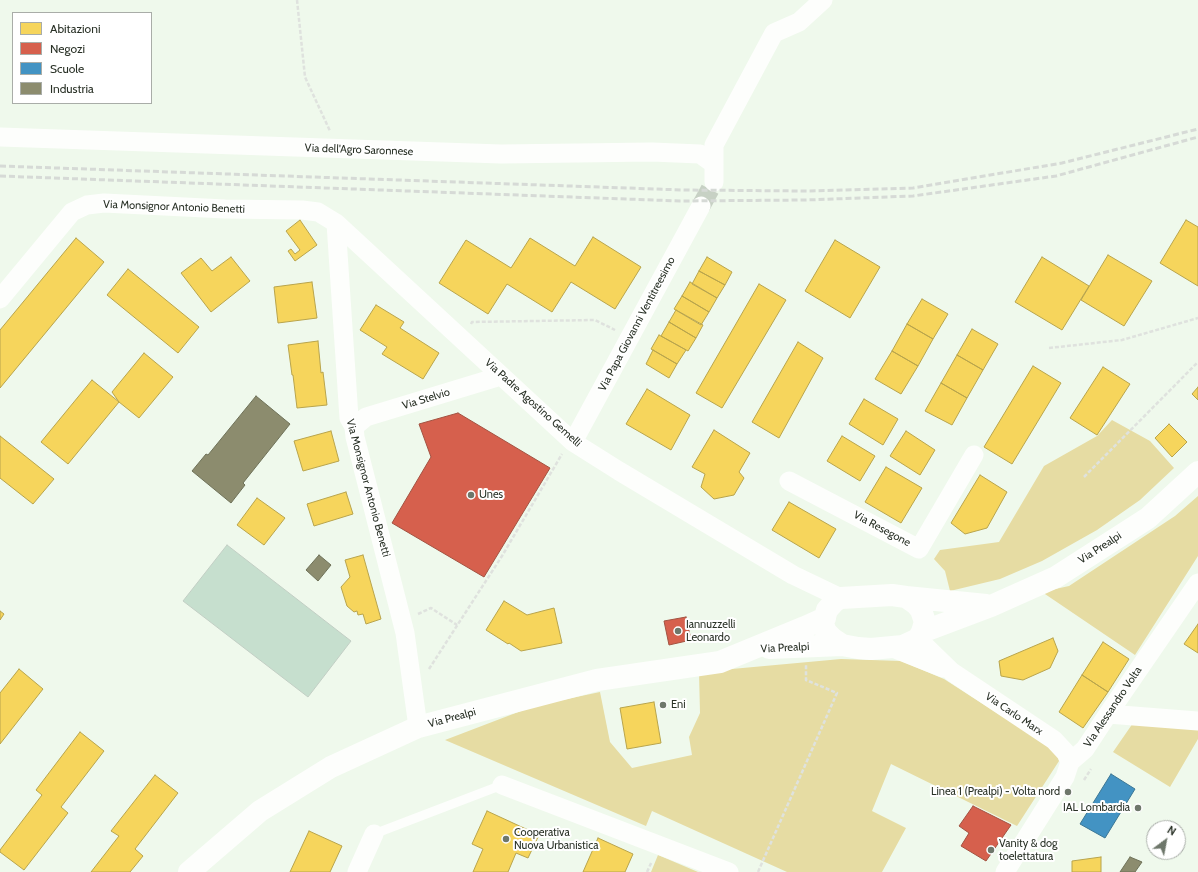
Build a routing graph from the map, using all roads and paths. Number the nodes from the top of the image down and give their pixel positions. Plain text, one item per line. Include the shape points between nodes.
1 (297, 0) edge
2 (823, 0) edge
3 (0, 137) edge
4 (339, 149) junction
5 (701, 206) tunnel mouth
6 (318, 212) joint
7 (336, 223) junction
8 (0, 299) edge
9 (1198, 318) edge
10 (459, 337) junction
11 (629, 338) junction
12 (1049, 348) dead end
13 (1198, 362) edge
14 (501, 376) junction
15 (354, 427) junction
16 (572, 440) junction
17 (974, 454) dead end
18 (1198, 472) edge
19 (1084, 476) dead end
20 (790, 481) dead end
21 (1198, 583) edge
22 (906, 597) junction
23 (991, 606) junction
24 (416, 607) dead end
25 (831, 609) junction
26 (457, 625) junction
27 (920, 636) junction
28 (842, 645) junction
29 (890, 648) junction
30 (751, 649) junction
31 (806, 662) dead end
32 (410, 672) junction
33 (952, 672) junction
34 (1108, 714) junction
35 (1198, 721) edge
36 (418, 727) junction
37 (1070, 762) junction
38 (502, 785) joint
39 (374, 834) joint
40 (189, 872) edge
41 (357, 872) edge
42 (727, 872) edge
43 (758, 872) edge
44 (1005, 872) edge

1 - 4 path via 305,77
2 - 4 street, Via dell'Agro Saronnese via 799,22 774,33 714,145 714,173 700,154 502,154
3 - 4 street, Via dell'Agro Saronnese
5 - 11 street, Via Papa Giovanni Ventitreesimo
6 - 7 street, Via Padre Agostino Gemelli
6 - 8 street, Via Monsignor Antonio Benetti via 104,203 87,205 72,212
7 - 10 street, Via Padre Agostino Gemelli
7 - 15 street, Via Monsignor Antonio Benetti via 349,418
9 - 12 path via 1122,340
10 - 11 path via 472,322 595,320
10 - 14 street, Via Padre Agostino Gemelli
11 - 16 street, Via Papa Giovanni Ventitreesimo
13 - 19 path
14 - 15 street, Via Stelvio via 366,417
14 - 16 street, Via Padre Agostino Gemelli
15 - 32 street, Via Monsignor Antonio Benetti via 405,633
16 - 25 street, Via Padre Agostino Gemelli via 792,575
16 - 26 path
17 - 20 street, Via Resegone via 919,549
18 - 23 street, Via Prealpi via 1148,518 1056,577
21 - 34 street, Via Alessandro Volta
22 - 23 street
22 - 25 street via 892,595
22 - 27 street via 916,604 925,622
23 - 27 street, Via Prealpi
24 - 26 path via 418,614 431,608
25 - 28 street via 823,624 832,639
25 - 30 street, Via Prealpi via 805,627
26 - 32 path via 428,669
27 - 29 street, Via Prealpi via 903,646
27 - 33 street, Via Carlo Marx
28 - 29 street, Via Prealpi
28 - 30 street, Via Prealpi
29 - 33 street, Via Carlo Marx
30 - 36 street, Via Prealpi via 720,662 597,680
31 - 43 path via 806,680 837,693
32 - 36 street, Via Monsignor Antonio Benetti
33 - 37 street, Via Carlo Marx via 1054,740 1066,753
34 - 35 street
34 - 37 street, Via Alessandro Volta via 1085,750
36 - 40 street, Via Prealpi via 331,767 260,811
37 - 44 street, Via Alessandro Volta via 1065,776
38 - 39 lane
38 - 42 street
39 - 41 street

